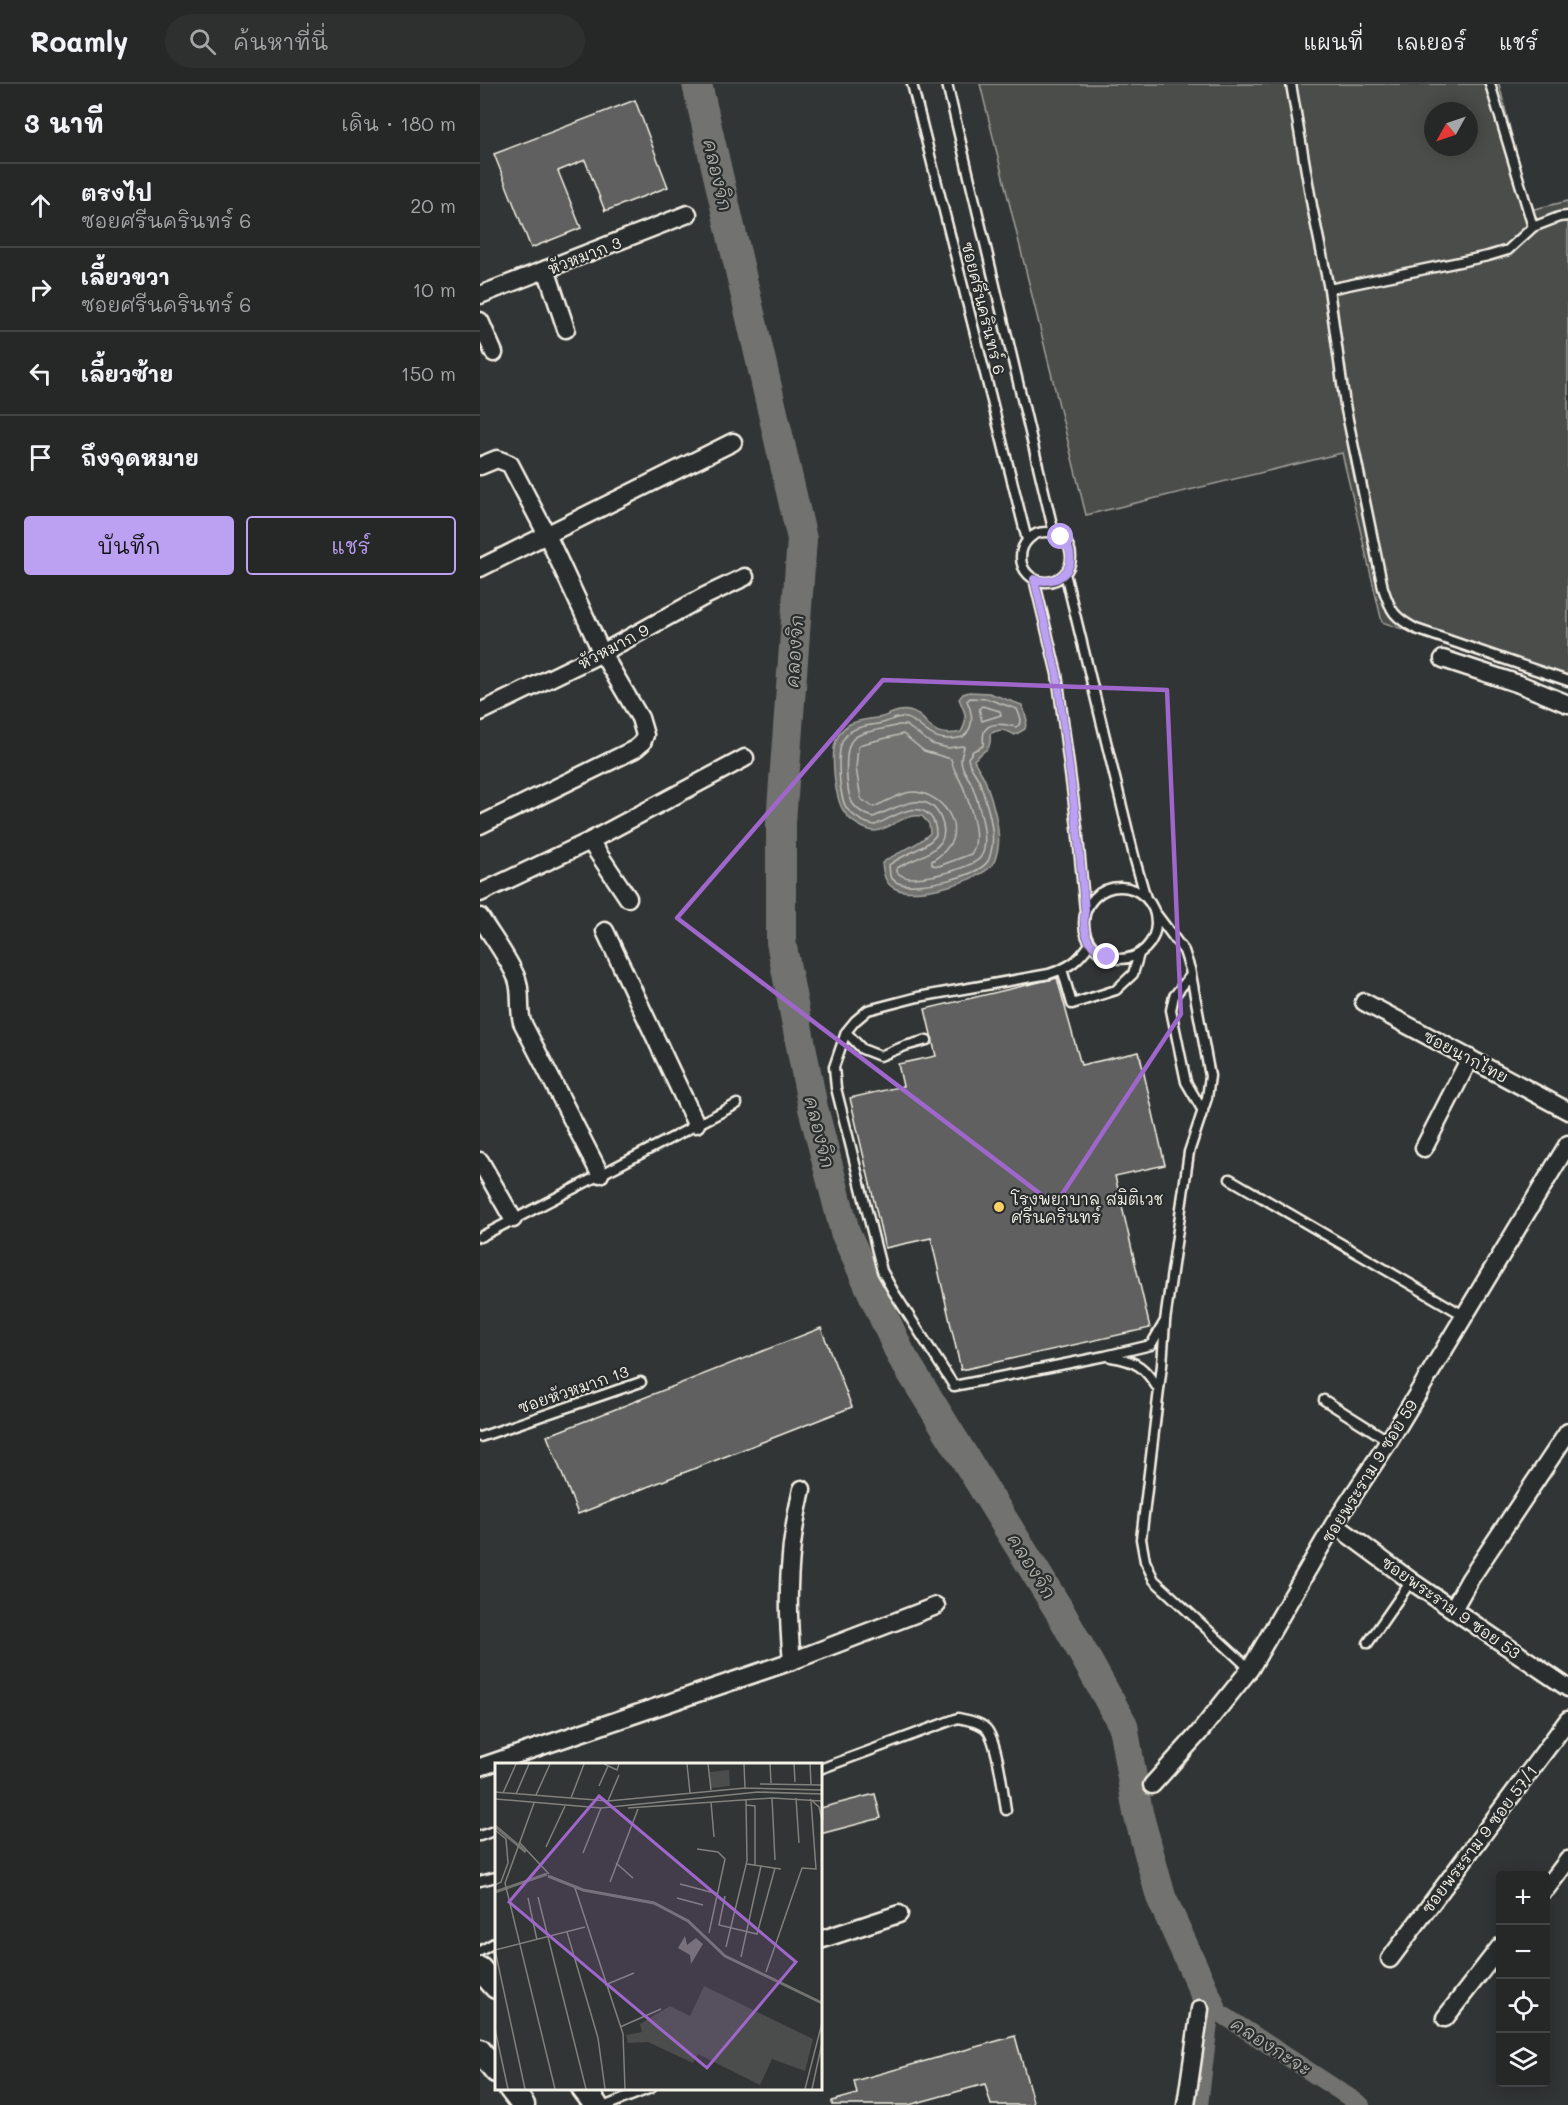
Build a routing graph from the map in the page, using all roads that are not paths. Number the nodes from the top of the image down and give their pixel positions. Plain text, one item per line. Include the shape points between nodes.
1 (912, 84) edge
2 (947, 84) edge
3 (1291, 84) edge
4 (1490, 84) edge
5 (688, 214) dead end
6 (1568, 216) edge
7 (1533, 227) junction
8 (546, 269) junction
9 (1329, 289) junction
10 (480, 295) edge
11 (480, 321) edge
12 (566, 329) dead end
13 (494, 353) dead end
14 (734, 442) dead end
15 (480, 466) edge
16 (1054, 533) junction
17 (547, 535) junction
18 (1027, 540) junction
19 (480, 568) edge
20 (1065, 573) junction
21 (745, 577) dead end
22 (1034, 579) junction
23 (602, 653) junction
24 (1443, 659) dead end
25 (1568, 681) edge
26 (1568, 704) edge
27 (480, 711) edge
28 (745, 758) dead end
29 (480, 825) edge
30 (590, 841) junction
31 (480, 893) edge
32 (628, 898) dead end
33 (1146, 898) junction
34 (1085, 910) junction
35 (1154, 911) junction
36 (480, 916) edge
37 (605, 931) dead end
38 (1090, 944) junction
39 (1139, 954) junction
40 (1062, 969) junction
41 (1191, 975) junction
42 (1364, 1002) dead end
43 (846, 1032) junction
44 (927, 1040) dead end
45 (1470, 1058) junction
46 (737, 1104) dead end
47 (1203, 1111) junction
48 (1568, 1112) edge
49 (696, 1124) junction
50 (1568, 1144) edge
51 (1424, 1148) dead end
52 (480, 1161) edge
53 (600, 1174) junction
54 (1230, 1179) dead end
55 (513, 1219) junction
56 (480, 1237) edge
57 (1465, 1316) junction
58 (1165, 1321) junction
59 (1105, 1356) junction
60 (641, 1382) dead end
61 (1159, 1391) junction
62 (1324, 1400) dead end
63 (1568, 1432) edge
64 (480, 1437) edge
65 (1389, 1441) junction
66 (802, 1489) dead end
67 (1334, 1524) junction
68 (1411, 1581) junction
69 (936, 1606) dead end
70 (1453, 1609) junction
71 (1368, 1643) dead end
72 (792, 1661) junction
73 (1250, 1669) junction
74 (1568, 1688) edge
75 (1568, 1720) edge
76 (480, 1767) edge
77 (822, 1768) edge
78 (1152, 1785) dead end
79 (1006, 1810) dead end
80 (495, 1830) edge
81 (480, 1836) edge
82 (1568, 1860) edge
83 (495, 1876) edge
84 (480, 1881) edge
85 (1550, 1883) edge
86 (899, 1914) dead end
87 (822, 1939) edge
88 (495, 1943) edge
89 (480, 1951) edge
90 (1496, 1952) edge
91 (1390, 1959) dead end
92 (480, 1969) edge
93 (495, 1986) edge
94 (1200, 2009) dead end
95 (1445, 2018) dead end
96 (480, 2051) edge
97 (495, 2070) edge
98 (512, 2090) edge
99 (585, 2090) edge
100 (646, 2090) edge
101 (523, 2105) edge
102 (596, 2105) edge
103 (608, 2105) edge
104 (1186, 2105) edge

1 - 18 lane, ซอยศรีนครินทร์ 6
2 - 16 lane, ซอยศรีนครินทร์ 6
3 - 9 lane
4 - 7 lane
5 - 8 street, หัวหมาก 3
6 - 7 lane
7 - 9 lane via 1508,249 1488,256
8 - 10 street, หัวหมาก 3
8 - 12 street
9 - 25 lane via 1345,405 1391,611 1416,629
11 - 13 street
14 - 17 street
15 - 17 street via 497,459 510,464
16 - 18 lane via 1039,533
16 - 20 lane, ซอยศรีนครินทร์ 6 via 1070,550
17 - 19 street
17 - 23 street
18 - 22 lane, ซอยศรีนครินทร์ 6 via 1021,561
20 - 22 lane via 1047,582
20 - 33 lane
21 - 23 street, หัวหมาก 9
22 - 34 lane via 1057,674
23 - 27 street, หัวหมาก 9
23 - 29 street via 640,718 645,735 642,743
24 - 26 street
28 - 30 street
30 - 31 street
30 - 32 street
33 - 34 lane via 1125,887 1112,887 1091,900
33 - 35 lane
34 - 38 lane via 1083,922
35 - 39 lane via 1154,935
35 - 41 lane via 1184,951
36 - 53 street via 518,980 522,1022
37 - 49 street
38 - 39 lane via 1097,952 1118,960
38 - 40 lane via 1080,958
39 - 40 lane via 1133,974 1116,990 1072,1004
40 - 43 lane via 918,997 868,1011
41 - 47 lane via 1210,1076
41 - 47 lane via 1174,996 1171,1010 1186,1082
42 - 45 street, ซอยนากไทย
43 - 44 lane via 862,1049 880,1056
43 - 59 lane via 834,1067 836,1088 882,1271 954,1386
45 - 48 street, ซอยนากไทย
45 - 51 street
46 - 49 lane
47 - 58 lane via 1189,1152
49 - 53 lane
50 - 57 street, ซอยพระราม 9 ซอย 59
52 - 55 street
53 - 55 lane
54 - 57 lane
55 - 56 lane
57 - 65 street, ซอยพระราม 9 ซอย 59
58 - 59 lane via 1151,1345
58 - 61 lane
59 - 61 lane via 1137,1363
60 - 64 lane, ซอยหัวหมาก 13
61 - 73 lane via 1141,1539 1145,1562 1154,1580
62 - 65 lane
63 - 70 street
65 - 67 street, ซอยพระราม 9 ซอย 59
66 - 72 street via 794,1523 787,1602
67 - 68 street, ซอยพระราม 9 ซอย 53
67 - 73 street, ซอยพระราม 9 ซอย 59
68 - 70 street, ซอยพระราม 9 ซอย 53
68 - 71 lane
69 - 72 street
70 - 74 street, ซอยพระราม 9 ซอย 53
72 - 76 street
73 - 78 street, ซอยพระราม 9 ซอย 59
75 - 91 street, ซอยพระราม 9 ซอย 57/1
77 - 79 lane via 958,1718 987,1729
80 - 81 lane
82 - 85 street
83 - 84 lane
86 - 87 street
88 - 89 lane
90 - 95 street
92 - 93 main road
94 - 104 street
96 - 97 main road
98 - 101 main road
99 - 102 main road
100 - 103 lane

